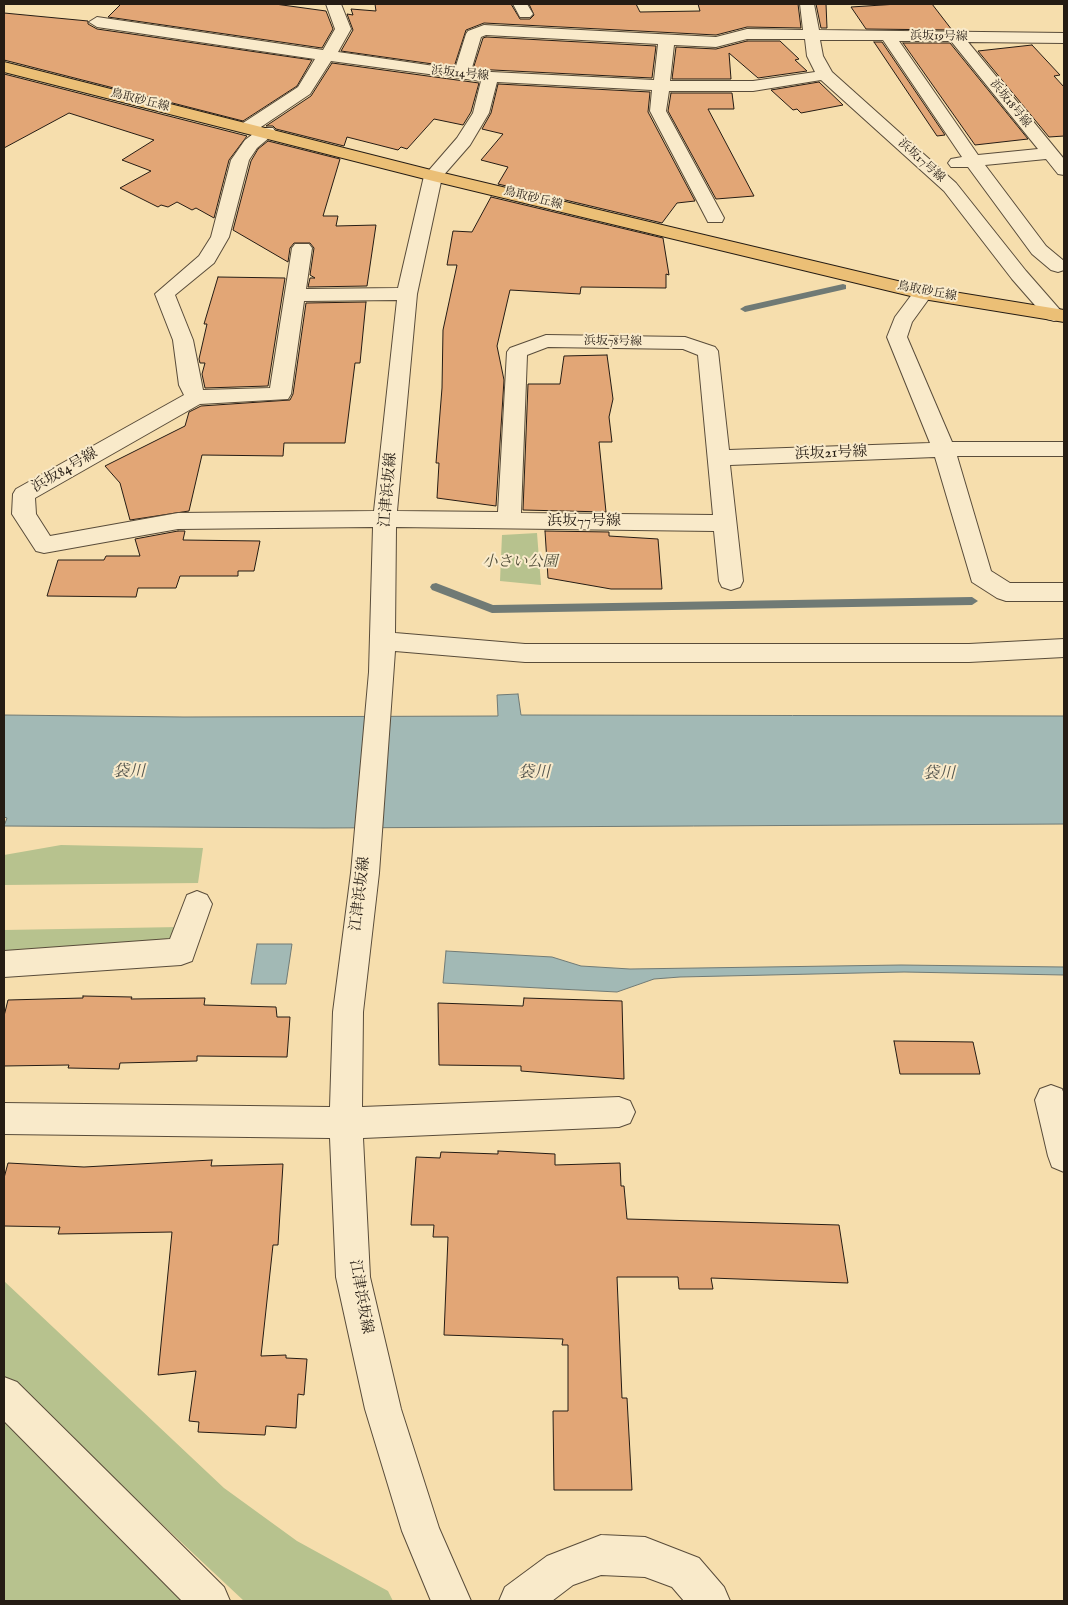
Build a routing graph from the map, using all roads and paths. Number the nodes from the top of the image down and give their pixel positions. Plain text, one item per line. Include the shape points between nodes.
1 (334, 4) edge
2 (807, 4) edge
3 (97, 22) dead end
4 (813, 35) junction
5 (888, 36) junction
6 (956, 37) junction
7 (1064, 38) edge
8 (667, 39) junction
9 (328, 55) junction
10 (4, 68) edge
11 (461, 75) junction
12 (825, 76) junction
13 (490, 78) junction
14 (662, 86) junction
15 (258, 130) junction
16 (1050, 153) junction
17 (964, 163) junction
18 (1064, 170) edge
19 (433, 176) junction
20 (715, 218) dead end
21 (302, 248) dead end
22 (1061, 266) edge
23 (1019, 275) junction
24 (923, 293) junction
25 (407, 294) junction
26 (295, 295) junction
27 (1059, 316) edge
28 (196, 397) junction
29 (1064, 449) edge
30 (944, 450) junction
31 (719, 458) junction
32 (385, 519) junction
33 (509, 522) junction
34 (725, 523) junction
35 (731, 581) dead end
36 (1064, 592) edge
37 (382, 641) junction
38 (1064, 648) edge
39 (197, 904) dead end
40 (4, 964) edge
41 (1051, 1100) dead end
42 (619, 1112) dead end
43 (4, 1119) edge
44 (346, 1123) junction
45 (1064, 1156) edge
46 (4, 1396) edge
47 (210, 1601) edge
48 (451, 1601) edge
49 (518, 1601) edge
50 (710, 1601) edge

1 - 9 street via 343,29
2 - 4 street, 浜坂17号線
3 - 9 street, 浜坂14号線
4 - 5 street, 浜坂19号線
4 - 8 street, 浜坂19号線 via 746,34 716,42
4 - 12 street, 浜坂17号線 via 815,56
5 - 6 street, 浜坂19号線
5 - 17 street
6 - 7 street, 浜坂19号線
6 - 16 street, 浜坂18号線
8 - 11 street, 浜坂19号線 via 484,30 474,34
8 - 14 street
9 - 11 street, 浜坂14号線
9 - 15 street via 304,90
10 - 15 main road, 鳥取砂丘線
11 - 13 street, 浜坂14号線
12 - 14 street, 浜坂14号線 via 753,86
12 - 23 street, 浜坂17号線 via 950,187
13 - 14 street, 浜坂14号線
13 - 19 street via 481,113 464,141
14 - 20 street via 658,111
15 - 19 main road, 鳥取砂丘線
15 - 28 street via 240,160 220,237 207,259 165,294 183,340 190,385
16 - 17 street
16 - 18 street, 浜坂18号線
17 - 22 street via 1039,250
19 - 24 main road, 鳥取砂丘線
19 - 25 street, 江津浜坂線
21 - 26 street
22 - 23 street
23 - 27 street, 浜坂17号線
24 - 27 main road, 鳥取砂丘線
24 - 30 street via 902,321 897,337
25 - 26 street
25 - 32 street, 江津浜坂線
26 - 28 street, 浜坂84号線 via 280,394
28 - 32 street, 浜坂84号線 via 24,494 24,514 44,545 178,521
29 - 30 street, 浜坂21号線
30 - 31 street, 浜坂21号線
30 - 36 street via 980,576 1006,592
31 - 33 street, 浜坂78号線 via 708,352 685,343 546,341 517,352
31 - 34 street, 浜坂78号線
32 - 33 street, 浜坂77号線
32 - 37 street, 江津浜坂線
33 - 34 street, 浜坂77号線
34 - 35 street
37 - 38 street via 525,653 959,653
37 - 44 street, 江津浜坂線 via 365,873 348,1012
39 - 40 street via 181,952
41 - 45 street
42 - 44 street
43 - 44 street
44 - 48 street, 江津浜坂線 via 353,1277 383,1409 421,1531
46 - 47 street
49 - 50 street via 561,1570 600,1555 645,1557 685,1572

